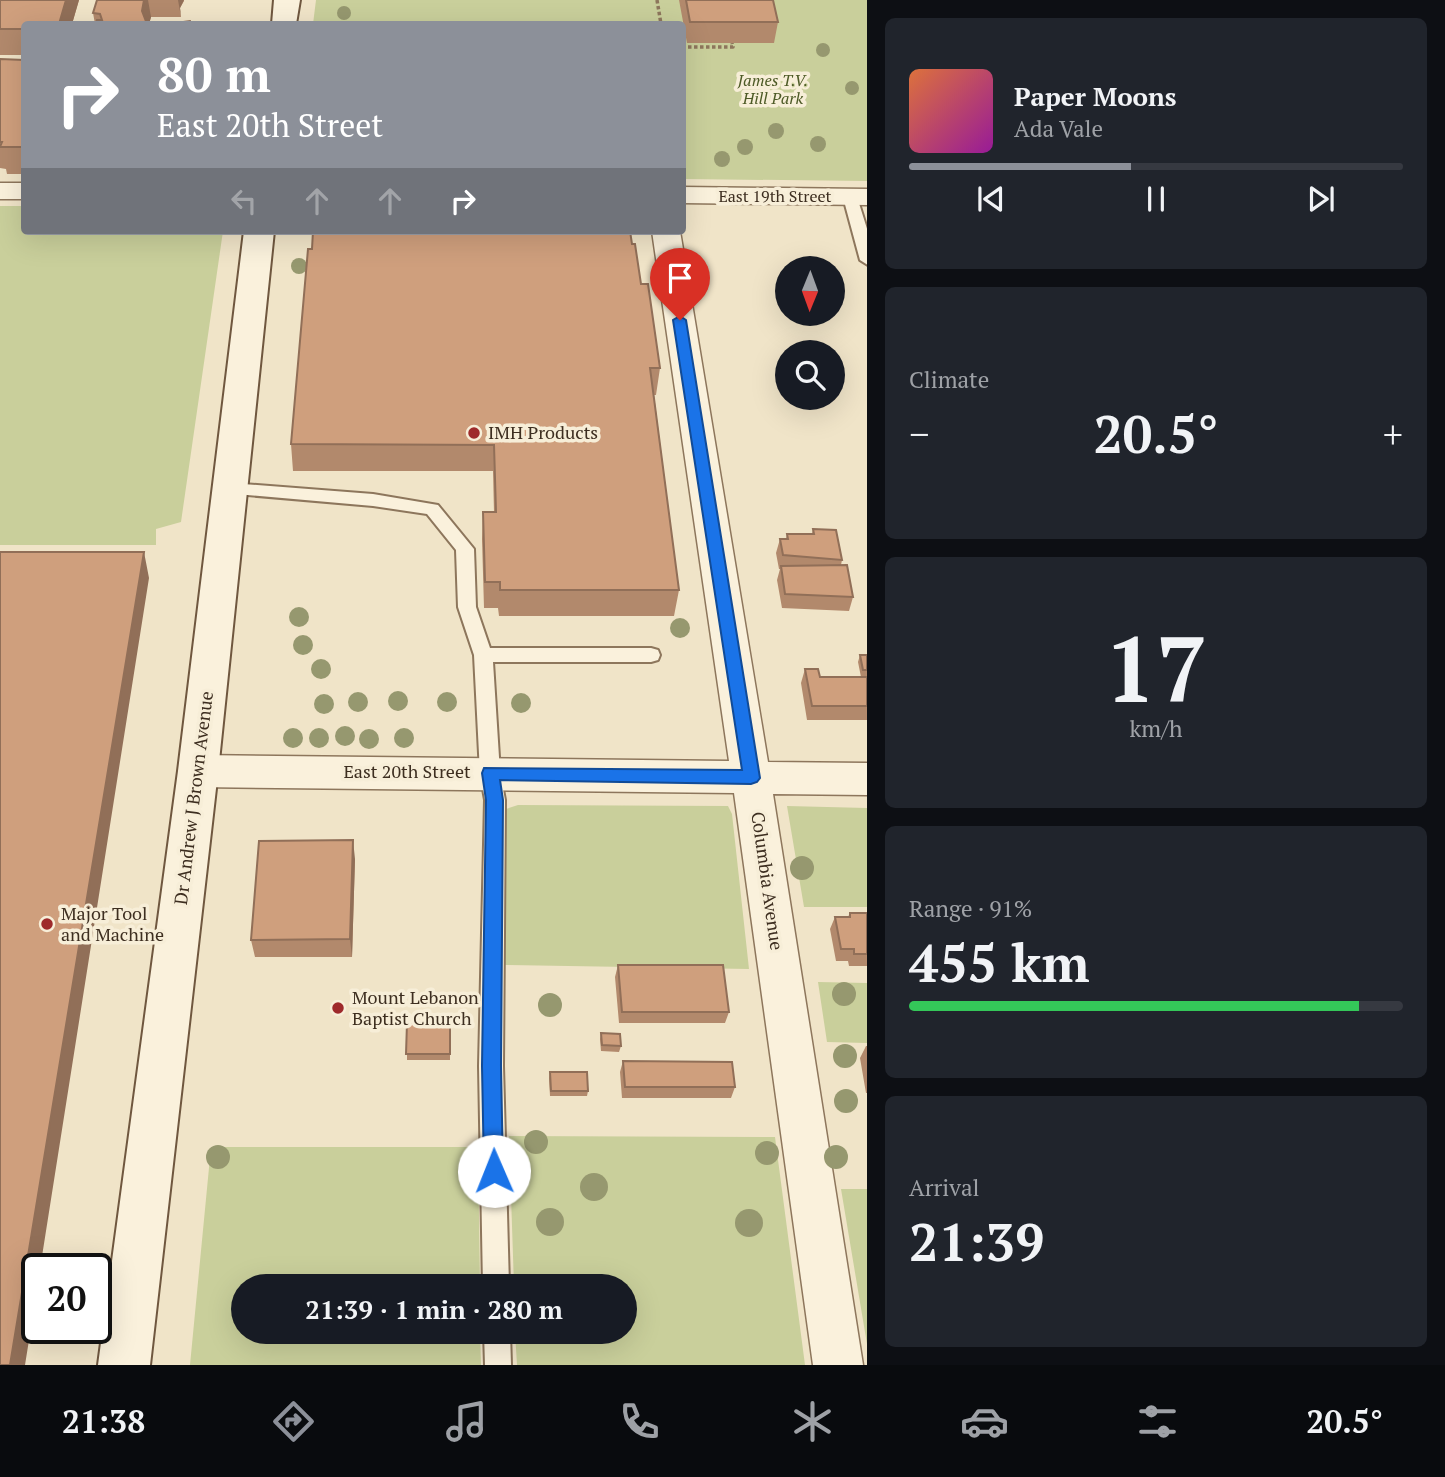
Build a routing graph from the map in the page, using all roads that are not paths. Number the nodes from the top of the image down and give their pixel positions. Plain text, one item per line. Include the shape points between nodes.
1 (287, 0) edge
2 (284, 21) edge
3 (0, 191) edge
4 (21, 191) edge
5 (686, 195) edge
6 (859, 197) edge
7 (259, 235) edge
8 (667, 235) edge
9 (867, 260) edge
10 (230, 489) junction
11 (651, 654) dead end
12 (483, 655) junction
13 (198, 771) junction
14 (490, 773) junction
15 (751, 778) junction
16 (867, 779) edge
17 (496, 1274) edge
18 (497, 1344) edge
19 (124, 1365) edge
20 (498, 1365) edge
21 (838, 1365) edge

1 - 2 main road
3 - 4 street
5 - 6 street, East 19th Street
6 - 9 lane
7 - 10 main road, Dr Andrew J Brown Avenue
8 - 15 street, Columbia Avenue
10 - 12 lane via 432,509 465,549 467,607
10 - 13 main road, Dr Andrew J Brown Avenue
11 - 12 lane
12 - 14 lane
13 - 14 street, East 20th Street
13 - 19 main road, Dr Andrew J Brown Avenue
14 - 15 street, East 20th Street
14 - 17 lane via 495,800 491,1066
15 - 16 street, East 20th Street
15 - 21 street, Columbia Avenue
18 - 20 lane

